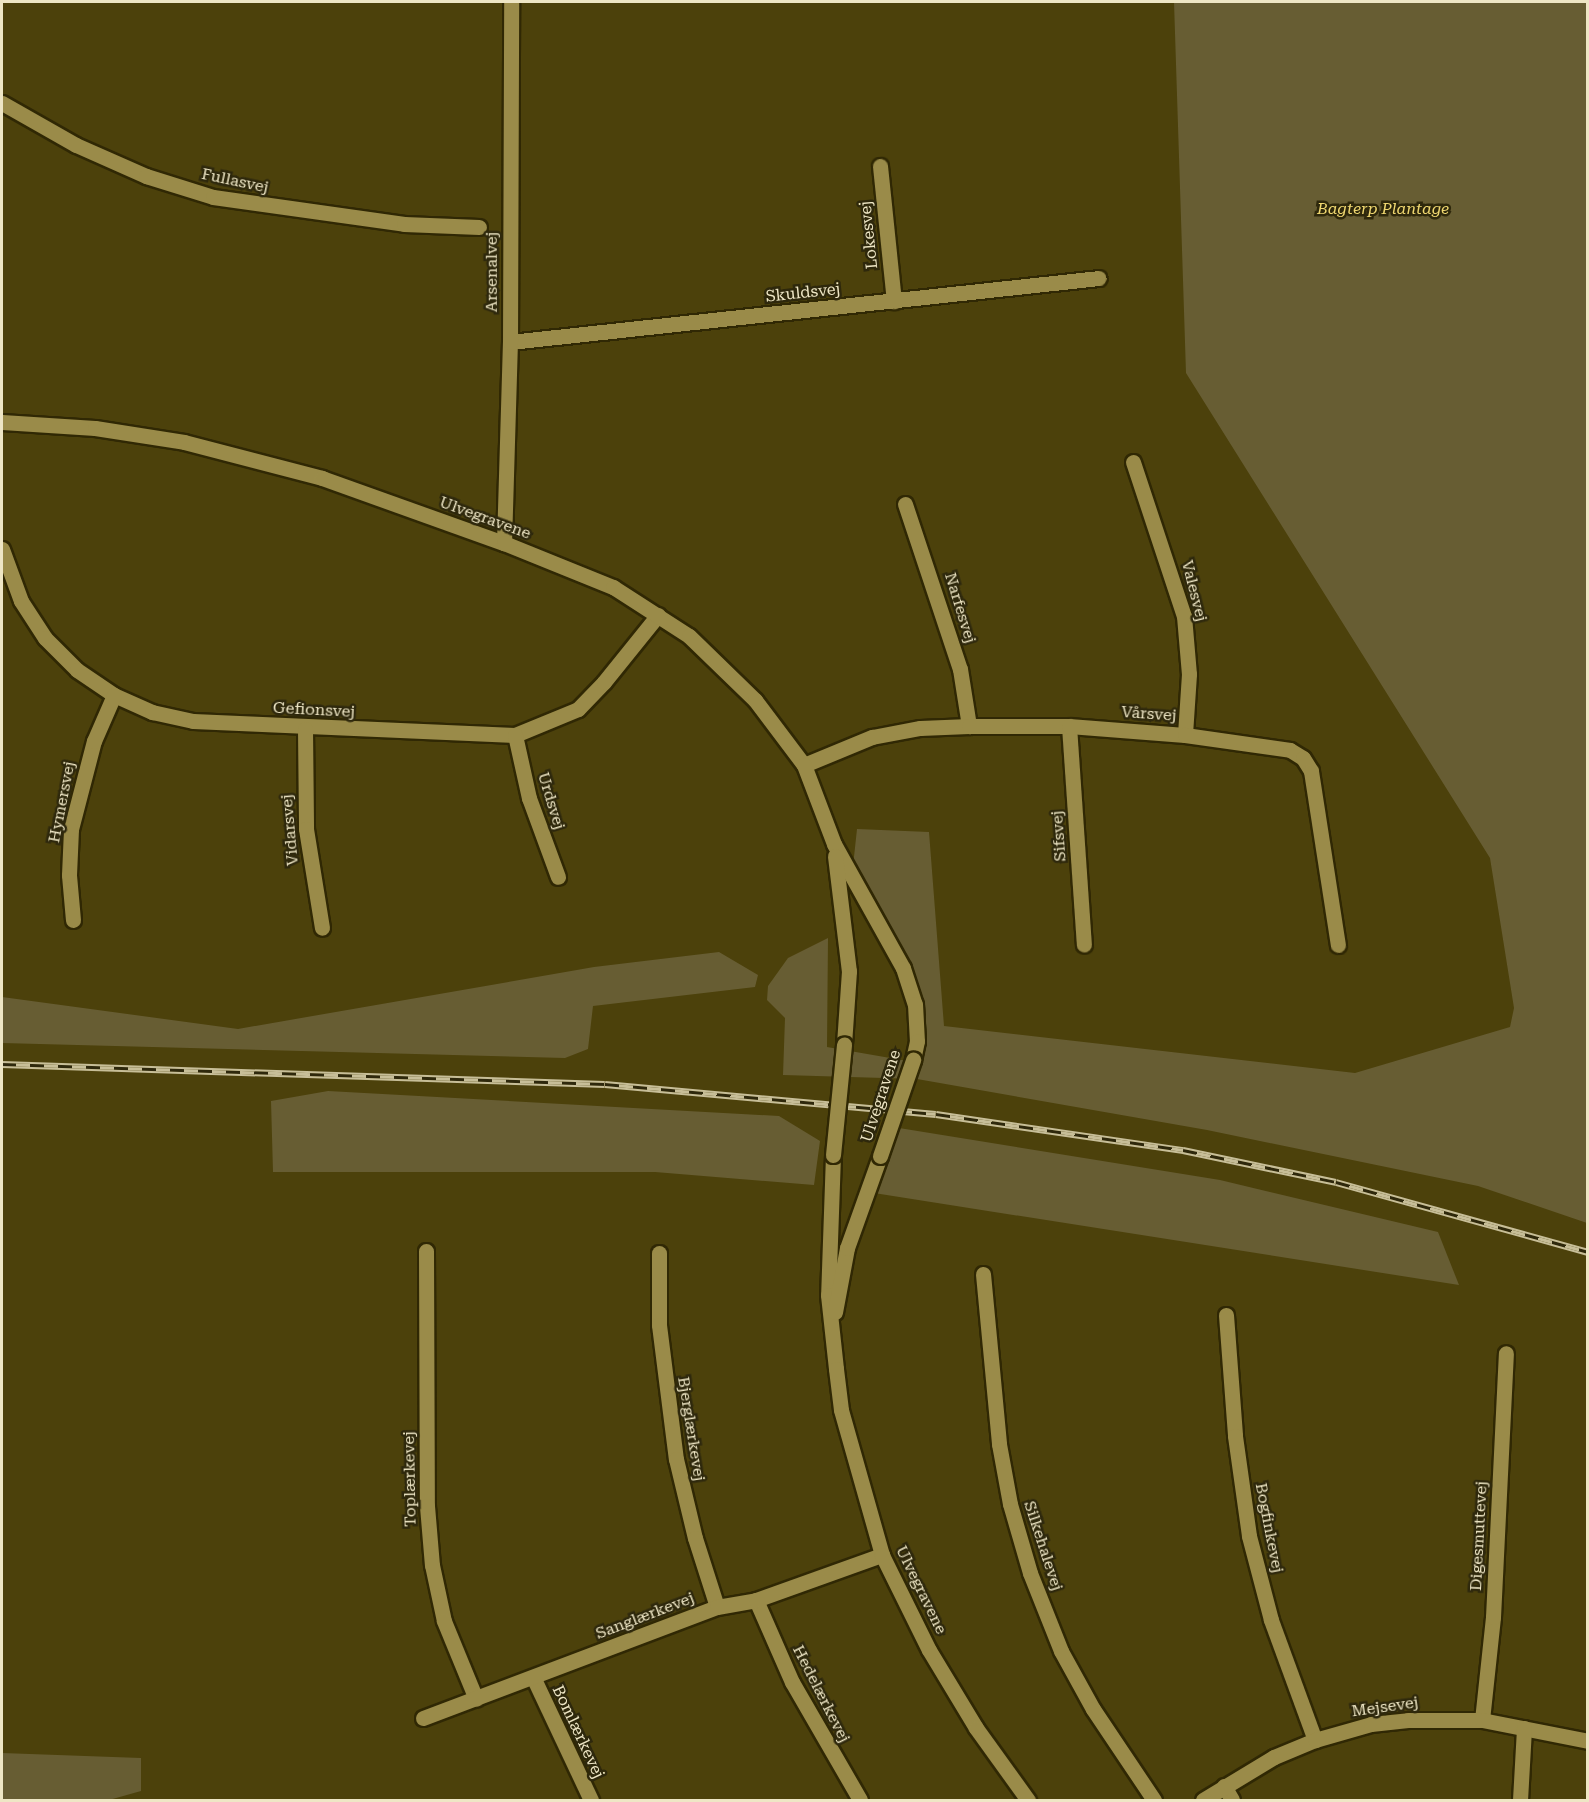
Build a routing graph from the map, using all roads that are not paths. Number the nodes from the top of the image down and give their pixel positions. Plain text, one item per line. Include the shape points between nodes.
1 (511, 2) edge
2 (2, 103) edge
3 (880, 166) dead end
4 (479, 227) dead end
5 (1099, 278) dead end
6 (894, 301) junction
7 (510, 342) junction
8 (2, 422) edge
9 (1133, 462) dead end
10 (904, 504) dead end
11 (504, 543) junction
12 (2, 549) edge
13 (658, 615) junction
14 (114, 695) junction
15 (969, 726) junction
16 (1069, 726) junction
17 (305, 729) junction
18 (515, 735) junction
19 (1185, 735) junction
20 (804, 765) junction
21 (834, 844) junction
22 (558, 877) dead end
23 (73, 920) dead end
24 (322, 928) dead end
25 (1084, 944) dead end
26 (1338, 945) dead end
27 (426, 1251) dead end
28 (659, 1253) dead end
29 (983, 1274) dead end
30 (1226, 1315) dead end
31 (833, 1336) junction
32 (1506, 1353) dead end
33 (882, 1555) junction
34 (756, 1600) junction
35 (717, 1607) junction
36 (534, 1679) junction
37 (476, 1699) junction
38 (423, 1718) dead end
39 (1482, 1720) junction
40 (1524, 1728) junction
41 (1315, 1740) junction
42 (1587, 1741) edge
43 (1224, 1786) junction
44 (591, 1800) edge
45 (860, 1800) edge
46 (1028, 1800) edge
47 (1155, 1800) edge
48 (1203, 1800) edge
49 (1232, 1800) edge
50 (1520, 1800) edge

1 - 7 street, Arsenalvej
2 - 4 street, Fullasvej via 76,145 146,176 213,197 381,222
3 - 6 street, Lokesvej
5 - 6 street, Skuldsvej
6 - 7 street, Skuldsvej
7 - 11 street, Arsenalvej
8 - 11 street, Ulvegravene via 95,428 241,455 322,478
9 - 19 street, Valesvej via 1184,616 1189,674
10 - 15 street, Narfesvej via 960,669
11 - 13 street, Ulvegravene via 613,587
12 - 14 street, Gefionsvej via 21,601 45,638 77,670
13 - 18 street, Gefionsvej via 578,709
13 - 20 street, Ulvegravene via 722,663
14 - 17 street, Gefionsvej via 152,712 193,721
14 - 23 street, Hymersvej via 87,763 71,829 69,875
15 - 16 street, Vårsvej
15 - 20 street, Vårsvej via 920,728 872,736
16 - 19 street, Vårsvej
16 - 25 street, Sifsvej
17 - 18 street, Gefionsvej
17 - 24 street, Vidarsvej via 306,829
18 - 22 street, Urdsvej via 529,798
19 - 26 street, Vårsvej via 1290,750 1303,758 1311,771
20 - 21 street, Ulvegravene
21 - 31 street, Ulvegravene, bridge via 849,971 833,1155 828,1284
21 - 31 street, Ulvegravene, bridge via 903,968 915,1004 917,1041 847,1248
27 - 37 street, Toplærkevej via 427,1506 432,1565 444,1621
28 - 35 street, Bjerglærkevej via 659,1325 673,1437 695,1538
29 - 47 street, Silkehalevej via 999,1444 1010,1504 1030,1573 1061,1651 1092,1708
30 - 41 street, Bogfinkevej via 1235,1436 1249,1536 1271,1620
31 - 33 street, Ulvegravene via 841,1410
32 - 39 street, Digesmuttevej via 1493,1617
33 - 34 street, Sanglærkevej
33 - 46 street, Ulvegravene via 929,1650 976,1728
34 - 35 street, Sanglærkevej
34 - 45 street, Hedelærkevej via 792,1683
35 - 36 street, Sanglærkevej
36 - 37 street, Sanglærkevej
36 - 44 street, Bomlærkevej
37 - 38 street, Sanglærkevej
39 - 40 street, Mejsevej
39 - 41 street, Mejsevej via 1371,1724
40 - 42 street, Mejsevej
40 - 50 street
41 - 43 street, Mejsevej via 1274,1756
43 - 48 street, Mejsevej
43 - 49 street

